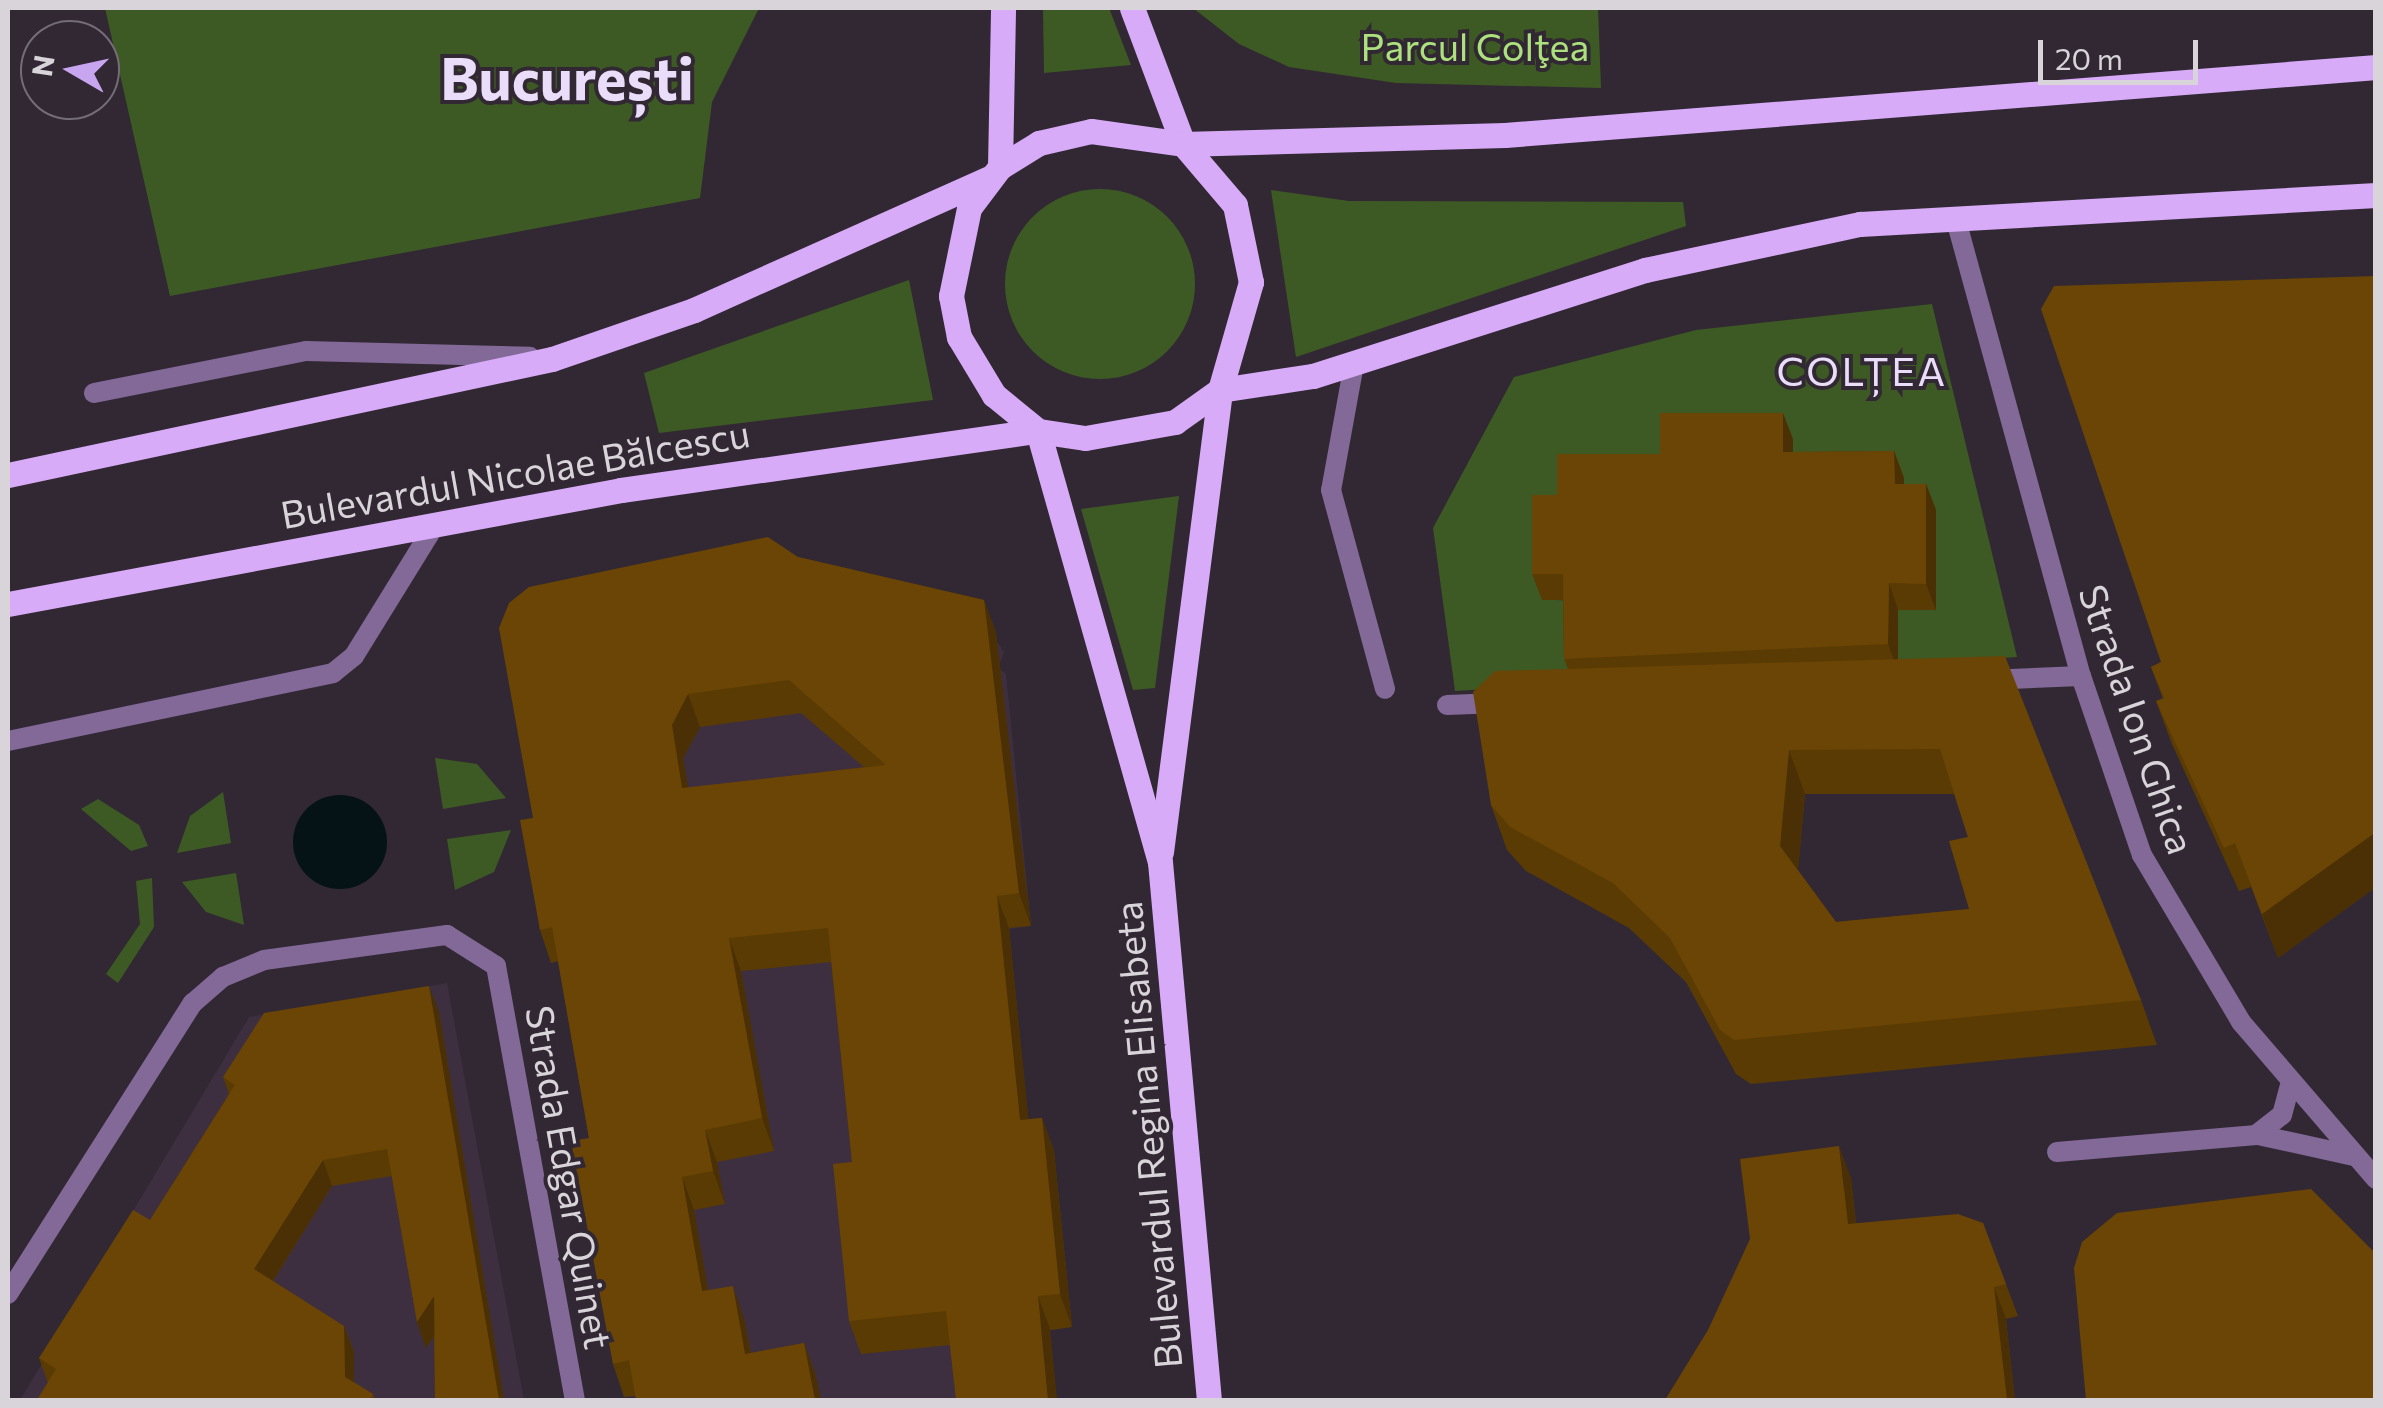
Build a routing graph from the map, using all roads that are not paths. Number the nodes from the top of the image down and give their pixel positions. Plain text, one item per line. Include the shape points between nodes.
1 (1003, 8) edge
2 (1132, 8) edge
3 (2376, 66) edge
4 (1184, 144) junction
5 (995, 172) junction
6 (2376, 195) edge
7 (1956, 220) junction
8 (552, 358) junction
9 (1354, 364) junction
10 (1220, 390) junction
11 (94, 393) dead end
12 (1038, 431) junction
13 (8, 475) edge
14 (435, 525) junction
15 (8, 604) edge
16 (2081, 676) junction
17 (1962, 682) edge
18 (1385, 688) dead end
19 (1526, 702) edge
20 (1447, 706) dead end
21 (8, 741) edge
22 (1160, 862) junction
23 (2290, 1086) junction
24 (2256, 1135) junction
25 (2056, 1152) dead end
26 (2354, 1156) junction
27 (2376, 1179) edge
28 (8, 1294) edge
29 (575, 1400) edge
30 (1209, 1400) edge

1 - 5 main road
2 - 4 main road
3 - 4 main road via 1505,135
4 - 5 main road via 1092,131 1039,143
4 - 10 main road via 1225,189 1248,250 1249,310
5 - 8 main road via 694,310
5 - 12 main road via 954,252 951,296 976,370
6 - 7 main road
7 - 9 main road via 1860,224 1646,270
7 - 16 street, Strada Ion Ghica
8 - 11 street via 306,351
8 - 13 main road
9 - 10 main road
9 - 18 street via 1332,490
10 - 12 main road via 1174,422 1132,434
10 - 22 main road, Bulevardul Regina Elisabeta
12 - 14 main road, Bulevardul Nicolae Bălcescu via 842,454
12 - 22 main road, Bulevardul Regina Elisabeta
14 - 15 main road, Bulevardul Nicolae Bălcescu
14 - 21 street via 354,656 333,673
16 - 17 street
16 - 23 street, Strada Ion Ghica via 2122,805 2171,912
19 - 20 street
22 - 30 main road, Bulevardul Regina Elisabeta
23 - 24 street via 2282,1115
23 - 26 street, Strada Ion Ghica
24 - 25 street
24 - 26 street
26 - 27 street, Strada Ion Ghica
28 - 29 street, Strada Edgar Quinet via 192,1003 223,977 264,960 430,933 466,940 496,966

